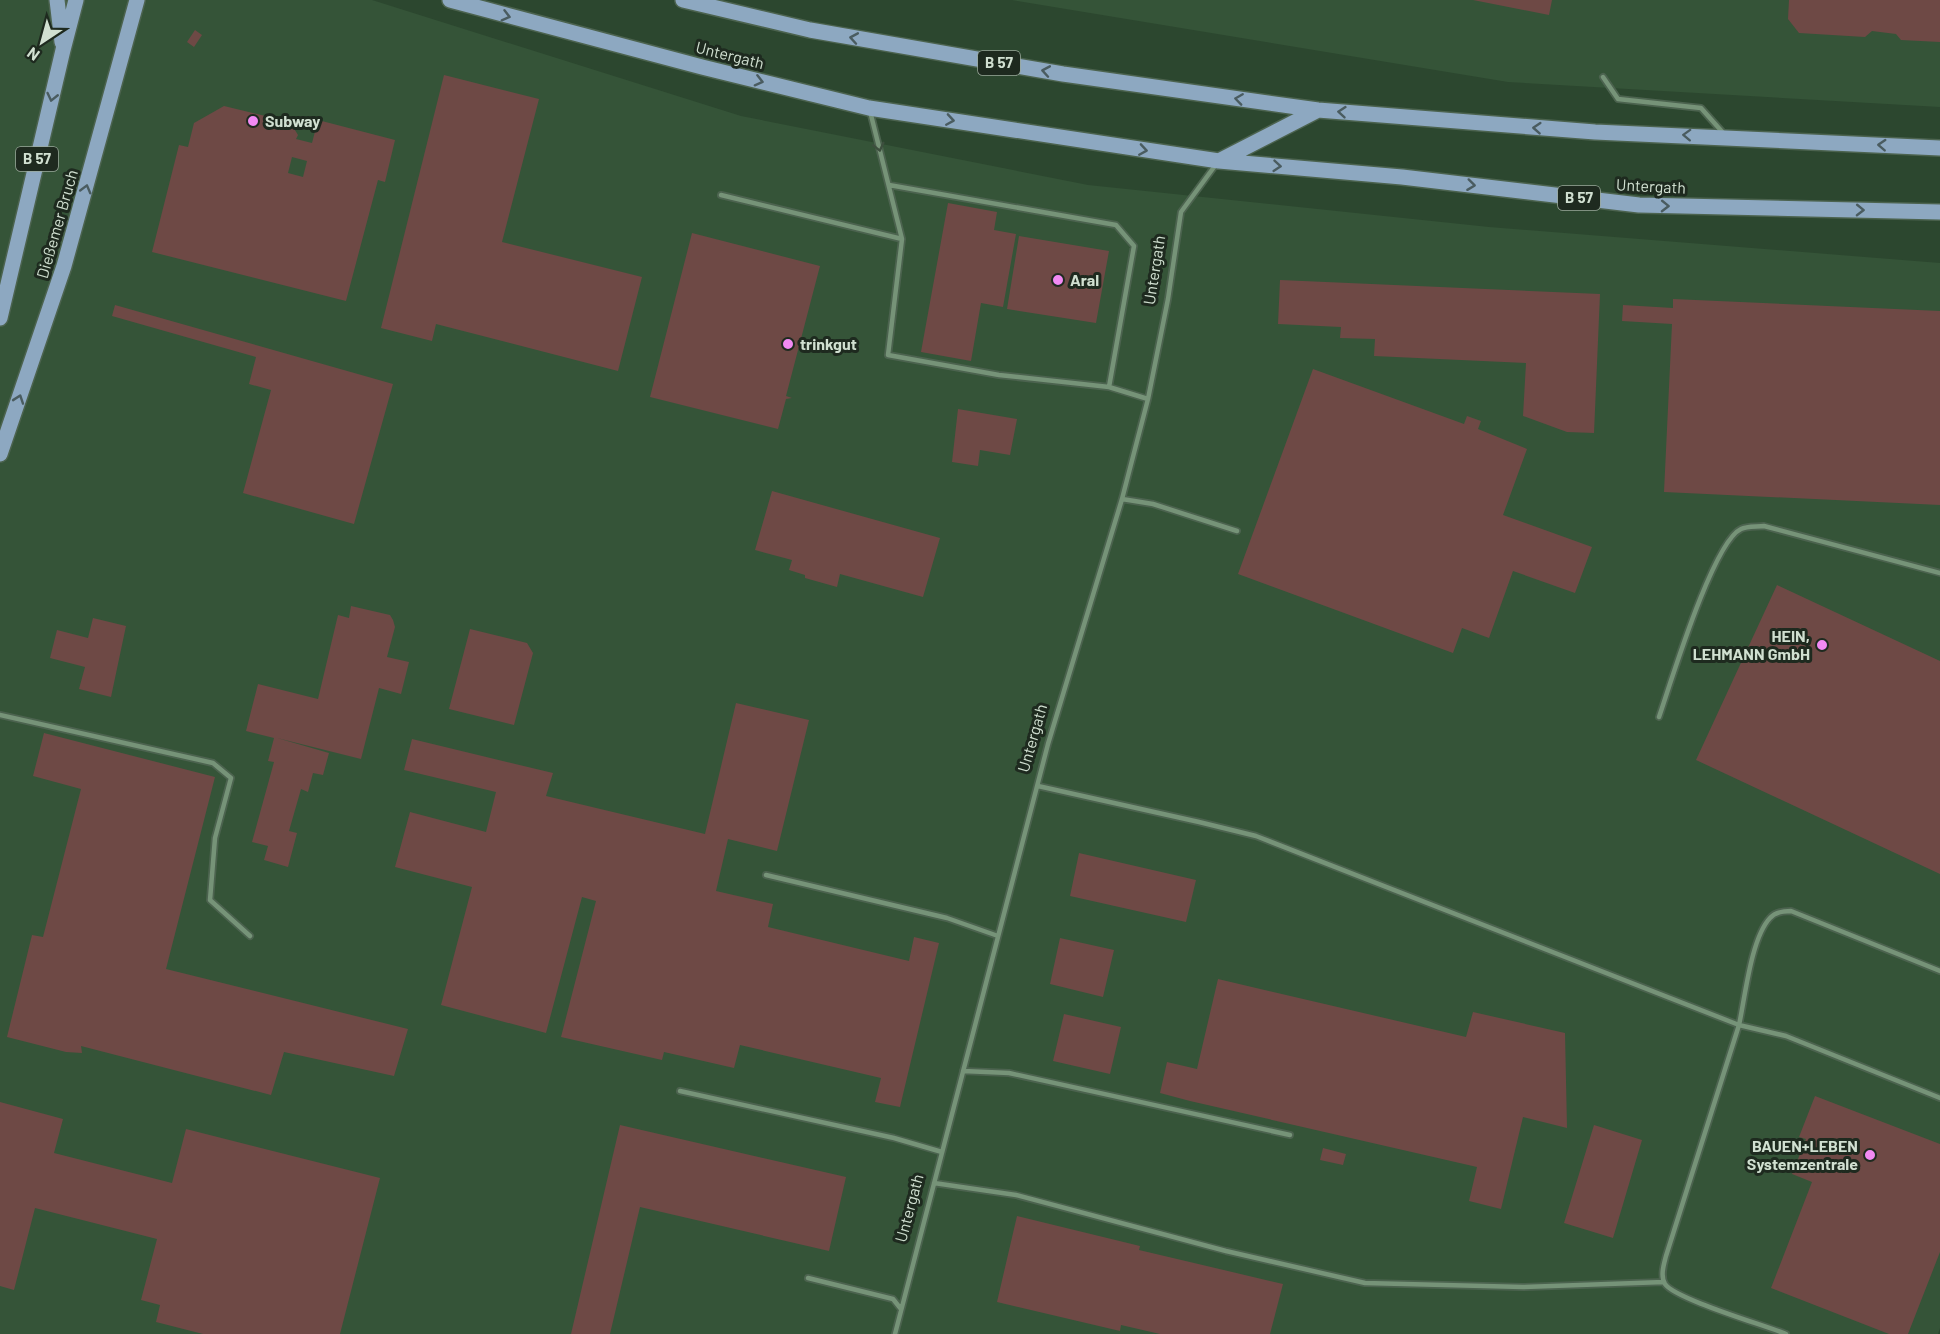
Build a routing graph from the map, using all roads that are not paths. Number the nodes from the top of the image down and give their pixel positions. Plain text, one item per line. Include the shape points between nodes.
1 (57, 0) edge
2 (76, 0) edge
3 (137, 0) edge
4 (450, 0) edge
5 (683, 0) edge
6 (63, 50) junction
7 (1603, 77) dead end
8 (869, 108) junction
9 (1318, 110) junction
10 (1726, 137) junction
11 (1940, 148) edge
12 (1219, 161) junction
13 (889, 185) junction
14 (721, 195) dead end
15 (1940, 212) edge
16 (902, 239) junction
17 (0, 318) edge
18 (1109, 387) junction
19 (1148, 399) junction
20 (0, 454) edge
21 (1122, 499) junction
22 (1237, 531) dead end
23 (1940, 573) edge
24 (0, 715) edge
25 (1659, 717) dead end
26 (1038, 786) junction
27 (766, 875) dead end
28 (250, 936) dead end
29 (998, 936) junction
30 (1940, 971) edge
31 (1739, 1025) junction
32 (963, 1071) junction
33 (680, 1091) dead end
34 (1940, 1098) edge
35 (1290, 1135) dead end
36 (942, 1152) junction
37 (934, 1183) junction
38 (808, 1278) dead end
39 (1664, 1282) junction
40 (902, 1309) junction
41 (895, 1334) edge
42 (1786, 1334) edge

1 - 6 main road
2 - 6 main road, Dießemer Bruch / B 57
20 -> 3 main road, Dießemer Bruch via 64,266
4 -> 8 main road, Untergath / B 57
9 -> 5 main road, B 57 via 1063,74 810,30
6 -> 17 main road, Dießemer Bruch / B 57
7 - 10 lane via 1618,99 1701,108
8 -> 12 main road, Untergath / B 57
8 -> 13 lane
10 -> 9 main road, B 57 via 1595,132
9 - 12 main road, Untergath
11 -> 10 main road, B 57
12 -> 15 main road, Untergath / B 57 via 1402,177 1639,205
12 - 19 lane, Untergath via 1181,212
13 - 16 lane
13 - 18 lane via 1116,225 1134,246
14 - 16 lane
16 - 18 lane via 888,355 999,375
18 - 19 lane
19 - 21 lane, Untergath
21 - 22 lane via 1153,504
21 - 26 lane, Untergath
23 - 25 lane via 1764,526 1741,529 1726,542 1709,574
24 - 28 lane via 213,763 231,778 215,838 210,900
26 - 29 lane, Untergath
26 - 31 lane via 1256,836
27 - 29 lane via 947,918
29 - 32 lane, Untergath
30 - 31 lane via 1791,911 1780,911 1770,916 1761,931
31 - 34 lane via 1786,1036
31 - 39 lane via 1666,1256
32 - 35 lane via 1009,1073
32 - 36 lane, Untergath
33 - 36 lane
36 - 37 lane, Untergath
37 - 39 lane via 1016,1195 1226,1251 1365,1282 1524,1287
37 - 40 lane, Untergath
38 - 40 lane via 893,1299
39 - 42 lane via 1673,1292 1689,1299
40 - 41 lane, Untergath

